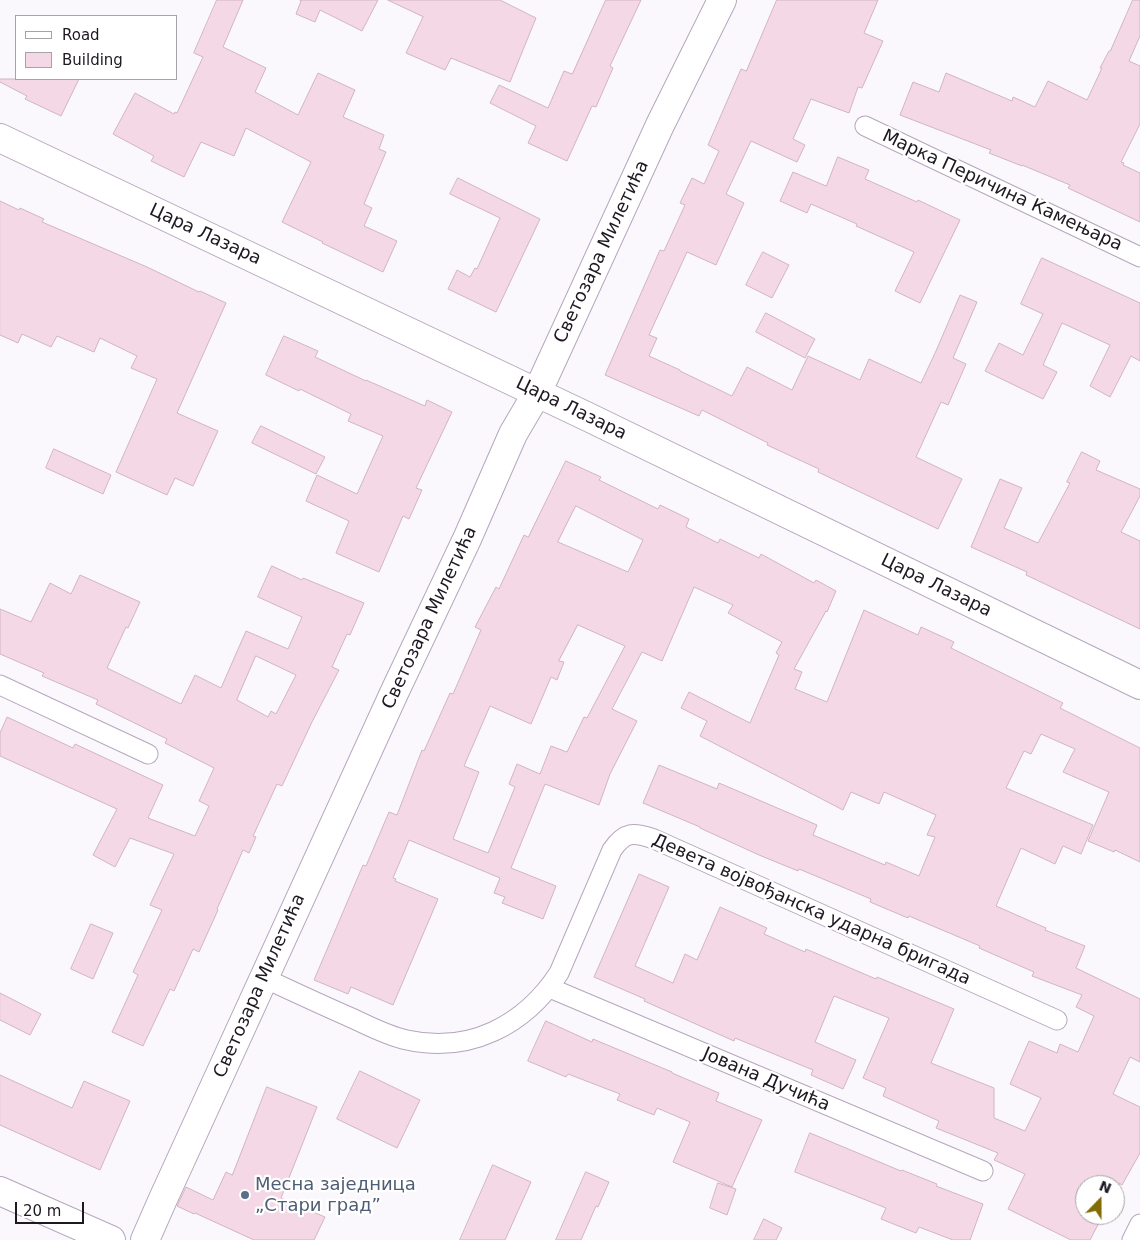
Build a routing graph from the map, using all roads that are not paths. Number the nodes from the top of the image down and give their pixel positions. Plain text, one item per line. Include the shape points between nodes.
1 (722, 0) edge
2 (865, 126) dead end
3 (0, 138) edge
4 (1140, 257) edge
5 (537, 393) junction
6 (0, 685) edge
7 (1140, 685) edge
8 (148, 754) dead end
9 (264, 978) junction
10 (550, 988) junction
11 (1057, 1020) dead end
12 (983, 1171) dead end
13 (0, 1191) edge
14 (1140, 1224) edge
15 (111, 1240) edge
16 (145, 1240) edge
17 (1132, 1240) edge

1 - 5 main road, Светозара Милетића via 660,125
2 - 4 street, Марка Перичина Камењара
3 - 5 main road, Цара Лазара
5 - 7 main road, Цара Лазара
5 - 9 main road, Светозара Милетића via 513,434
6 - 8 street
9 - 10 street, Девета војвођанска ударна бригада via 390,1035 431,1043 474,1038 500,1029 531,1008
9 - 16 main road, Светозара Милетића
10 - 11 street, Девета војвођанска ударна бригада via 612,850 624,837 639,834
10 - 12 street, Јована Дучића
13 - 15 main road
14 - 17 street

